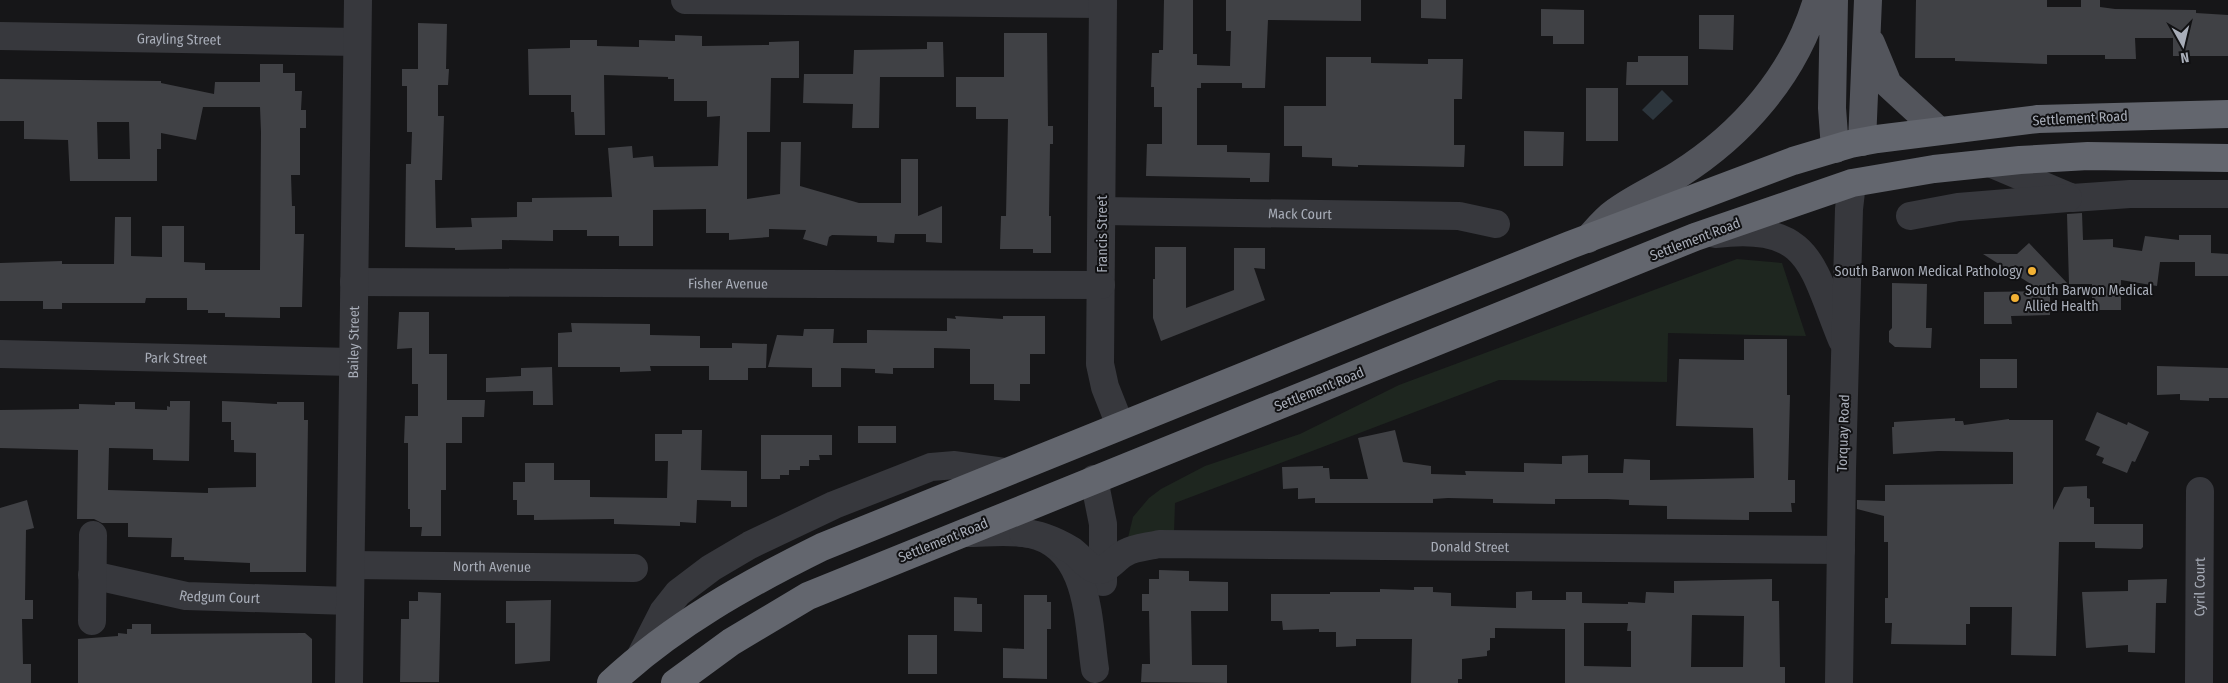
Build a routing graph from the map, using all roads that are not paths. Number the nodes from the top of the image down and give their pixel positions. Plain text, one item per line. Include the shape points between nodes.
1 (358, 0) edge
2 (686, 0) edge
3 (1817, 0) edge
4 (1834, 0) edge
5 (1868, 0) edge
6 (1103, 2) edge
7 (1868, 32) junction
8 (0, 36) edge
9 (357, 42) junction
10 (2228, 114) edge
11 (1938, 130) junction
12 (1862, 142) junction
13 (1835, 149) junction
14 (2228, 158) edge
15 (1990, 163) junction
16 (1852, 184) junction
17 (2228, 194) edge
18 (2072, 198) junction
19 (1102, 211) junction
20 (1910, 216) dead end
21 (1496, 224) dead end
22 (1695, 237) junction
23 (1588, 239) junction
24 (354, 282) junction
25 (1101, 285) junction
26 (1845, 348) junction
27 (0, 354) edge
28 (352, 362) junction
29 (1120, 425) junction
30 (1136, 462) junction
31 (1006, 472) junction
32 (1094, 479) junction
33 (2200, 491) dead end
34 (960, 533) junction
35 (1024, 533) junction
36 (93, 535) dead end
37 (1841, 550) junction
38 (350, 565) junction
39 (634, 568) dead end
40 (1104, 568) junction
41 (92, 575) junction
42 (350, 600) junction
43 (92, 621) dead end
44 (1095, 676) edge
45 (349, 683) edge
46 (611, 683) edge
47 (675, 683) edge
48 (1839, 683) edge
49 (2199, 683) edge

1 - 9 street, Bailey Street
2 - 6 street
3 - 23 main road via 1810,24 1780,80 1744,122 1690,167 1614,213
4 - 13 main road via 1832,108
5 - 7 main road, Torquay Road
6 - 19 street, Francis Street
7 - 11 main road via 1888,84
7 - 12 main road, Torquay Road
8 - 9 street, Grayling Street
9 - 24 street, Bailey Street
10 - 11 highway, Settlement Road via 2038,119
11 - 12 highway, Settlement Road
12 - 13 highway, Settlement Road
12 - 16 highway, Torquay Road
13 - 16 highway
13 - 23 highway, Settlement Road
14 - 15 highway, Settlement Road via 2088,156
15 - 16 highway, Settlement Road
15 - 18 street
16 - 22 highway, Settlement Road
16 - 26 street, Torquay Road
17 - 18 street via 2130,194
18 - 20 street via 1958,207
19 - 21 street, Mack Court via 1459,216
19 - 25 street, Francis Street
22 - 26 street via 1750,232 1774,235 1793,243 1816,276
22 - 30 highway, Settlement Road
23 - 29 highway, Settlement Road
24 - 25 street, Fisher Avenue
24 - 28 street, Bailey Street
25 - 29 street, Francis Street via 1100,364
26 - 37 street, Torquay Road
27 - 28 street, Park Street
28 - 38 street, Bailey Street
29 - 30 highway, Francis Street
29 - 31 highway, Settlement Road
30 - 32 highway, Settlement Road
31 - 32 highway
31 - 46 highway, Settlement Road via 822,547 772,572 691,620 640,656
32 - 34 highway, Settlement Road
32 - 40 street via 1102,513
33 - 49 street, Cyril Court
34 - 35 street
34 - 47 highway, Settlement Road via 808,596 732,642
35 - 40 street via 1053,540 1081,557 1092,568
35 - 44 street via 1055,545 1077,571
36 - 41 street
37 - 40 street, Donald Street via 1159,544 1126,552
37 - 48 street, Torquay Road
38 - 39 street, North Avenue
38 - 42 street, Bailey Street
40 - 44 street
41 - 42 street, Redgum Court via 186,596
41 - 43 street
42 - 45 street, Bailey Street

